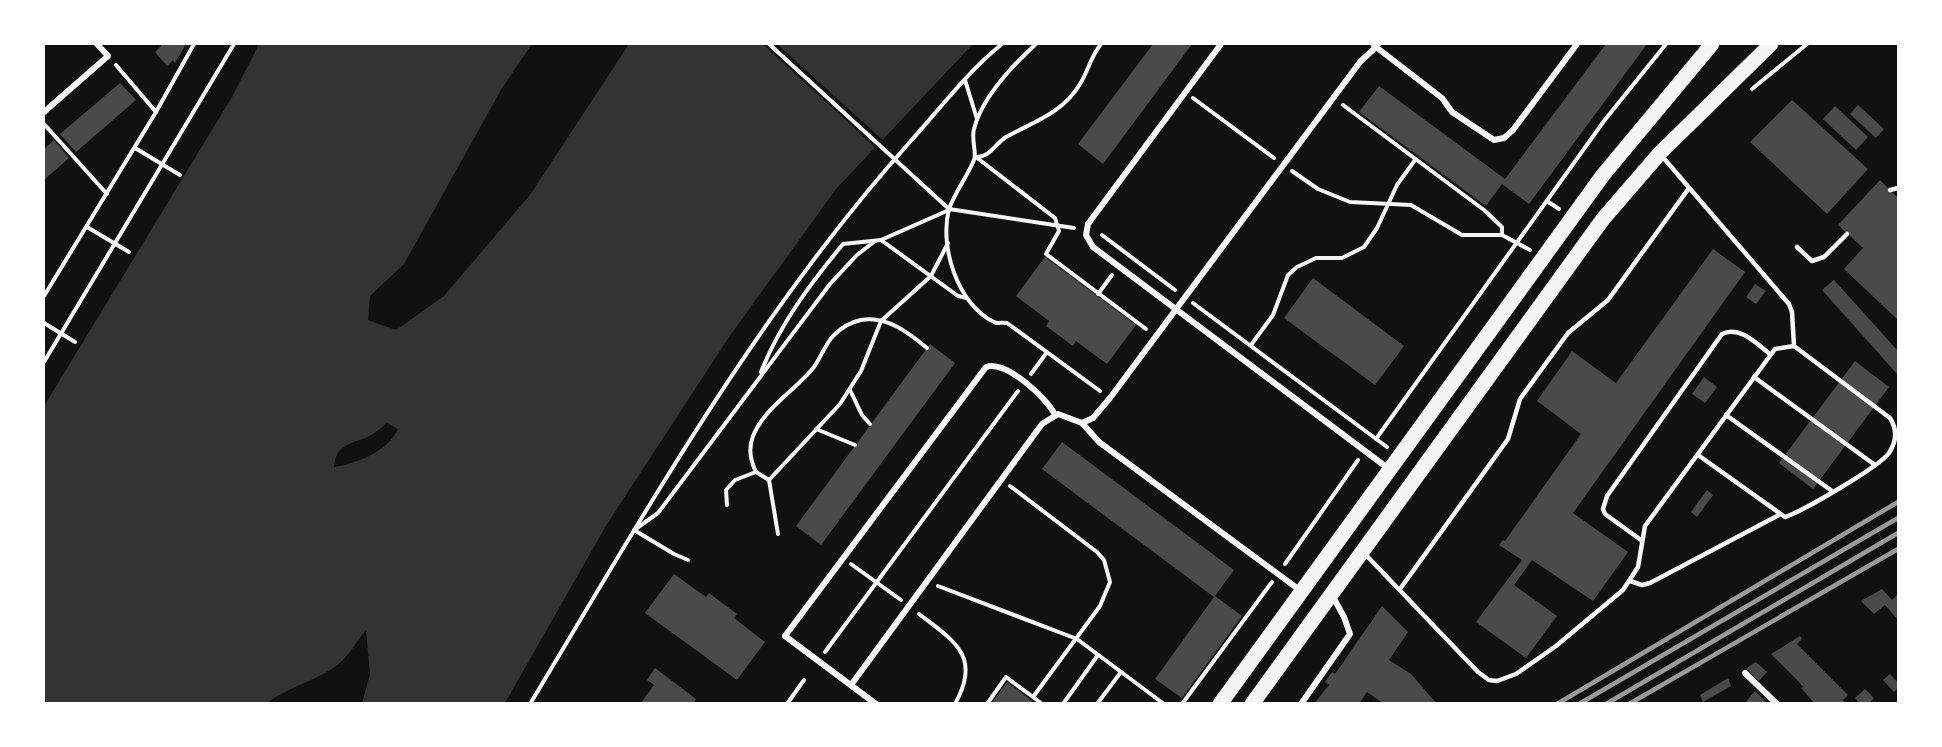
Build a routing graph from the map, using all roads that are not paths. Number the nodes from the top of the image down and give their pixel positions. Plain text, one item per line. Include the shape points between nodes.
1 (97, 44) edge
2 (1221, 44) edge
3 (1577, 44) edge
4 (1712, 44) edge
5 (1771, 44) edge
6 (1376, 45) edge
7 (44, 112) edge
8 (1659, 153) junction
9 (1689, 188) junction
10 (1899, 188) edge
11 (1890, 190) dead end
12 (1847, 234) dead end
13 (1797, 247) dead end
14 (1177, 308) junction
15 (1794, 345) junction
16 (1770, 354) junction
17 (1754, 377) junction
18 (1055, 415) junction
19 (1726, 415) junction
20 (1082, 423) junction
21 (1698, 455) junction
22 (1875, 465) junction
23 (1390, 469) junction
24 (1832, 491) junction
25 (1779, 515) junction
26 (1641, 540) junction
27 (1363, 551) junction
28 (1630, 581) junction
29 (1400, 589) junction
30 (1301, 591) junction
31 (1332, 594) junction
32 (1745, 673) dead end
33 (851, 685) junction
34 (876, 704) edge
35 (1220, 704) edge
36 (1252, 704) edge
37 (1301, 704) edge
38 (1777, 704) edge

1 - 7 street via 108,56
2 - 14 street via 1086,230 1093,247
3 - 6 street via 1513,130 1494,140 1452,112 1442,98
4 - 23 main road via 1603,175
5 - 8 main road
6 - 14 street
8 - 9 lane
8 - 27 main road via 1576,255
9 - 15 lane via 1789,304
9 - 29 lane via 1608,300 1568,333 1527,389 1517,404 1504,445
10 - 11 lane
12 - 13 lane via 1824,257 1812,261
14 - 20 street via 1110,398 1093,418
14 - 23 street
15 - 16 lane via 1779,347
15 - 22 lane via 1890,418 1896,434 1894,444
16 - 17 lane
16 - 26 lane via 1740,333 1722,334 1607,496 1605,514
17 - 19 lane
17 - 22 lane
18 - 20 street
18 - 33 street via 1042,424
18 - 33 street via 1045,398 1002,367 986,367 785,636
19 - 21 lane
19 - 24 lane
20 - 30 street via 1099,442
21 - 25 lane
21 - 26 lane via 1645,526
22 - 24 lane
23 - 30 main road
24 - 25 lane via 1793,514
25 - 28 lane via 1650,583
26 - 28 lane via 1638,567
27 - 29 lane
27 - 31 main road
28 - 29 lane via 1556,646 1516,674 1497,681 1478,672
30 - 35 main road
31 - 36 main road
31 - 37 street via 1350,634
32 - 38 street
33 - 34 street

